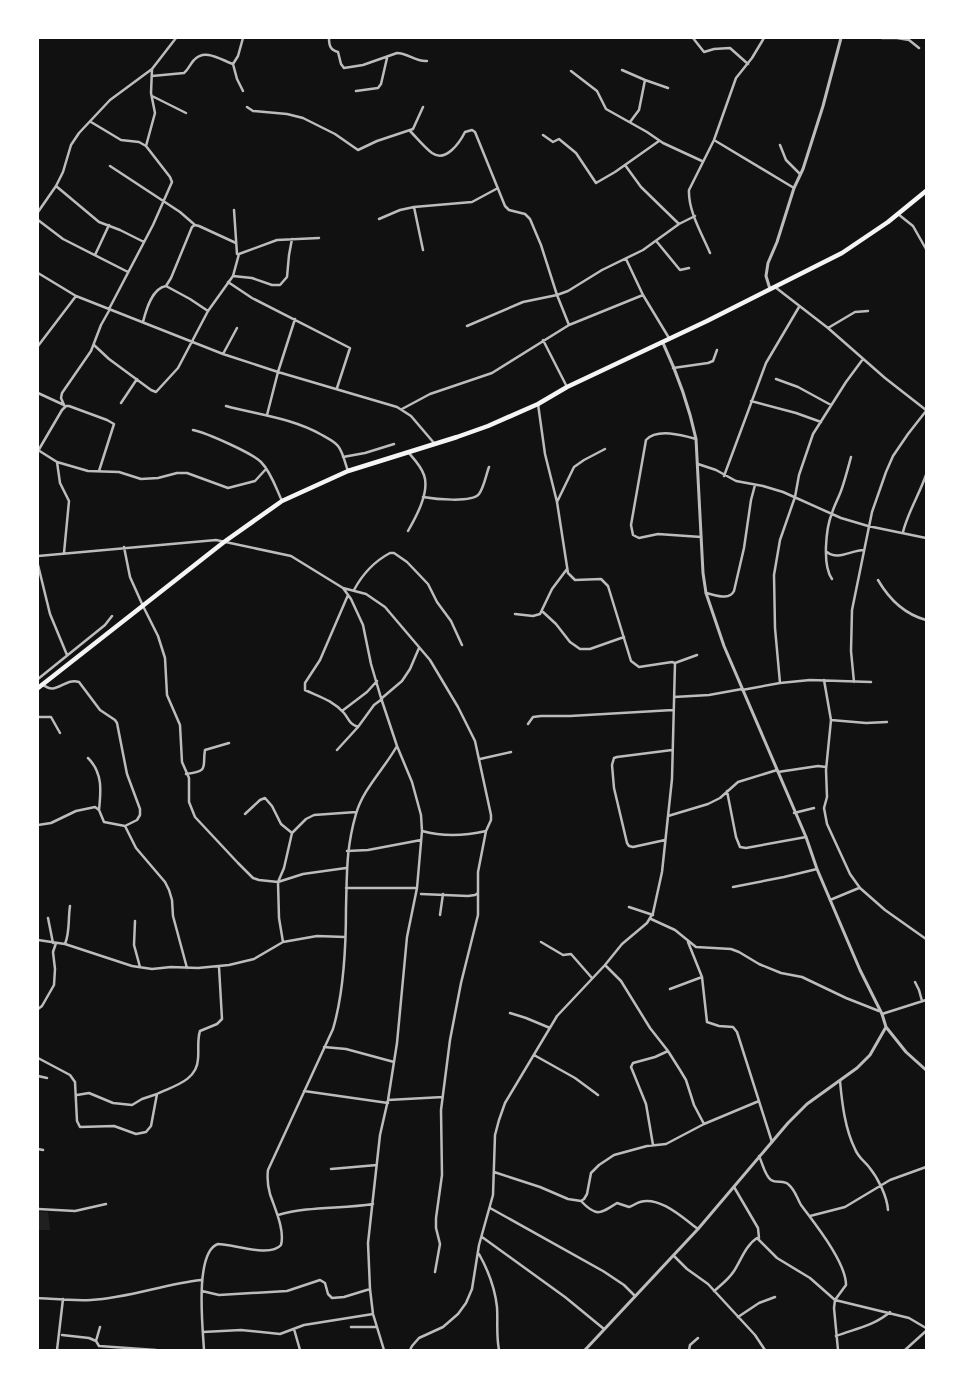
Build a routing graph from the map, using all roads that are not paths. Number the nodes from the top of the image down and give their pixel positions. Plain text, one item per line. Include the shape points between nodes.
1 (176, 38) edge
2 (243, 38) edge
3 (329, 38) edge
4 (693, 38) edge
5 (764, 38) edge
6 (841, 38) edge
7 (882, 38) edge
8 (896, 38) edge
9 (919, 48) dead end
10 (387, 58) junction
11 (427, 61) dead end
12 (233, 64) junction
13 (748, 64) junction
14 (152, 69) junction
15 (622, 70) dead end
16 (571, 71) dead end
17 (152, 76) junction
18 (645, 80) junction
19 (668, 88) dead end
20 (243, 91) dead end
21 (356, 91) dead end
22 (152, 96) junction
23 (247, 107) dead end
24 (423, 108) dead end
25 (186, 113) dead end
26 (91, 122) junction
27 (630, 122) junction
28 (410, 131) junction
29 (543, 136) dead end
30 (714, 140) junction
31 (659, 141) junction
32 (780, 145) dead end
33 (146, 146) junction
34 (702, 161) junction
35 (625, 164) junction
36 (110, 166) dead end
37 (800, 174) junction
38 (56, 186) junction
39 (498, 188) junction
40 (794, 188) junction
41 (926, 191) edge
42 (164, 203) junction
43 (414, 207) junction
44 (234, 210) dead end
45 (38, 212) edge
46 (898, 214) junction
47 (694, 216) junction
48 (379, 219) dead end
49 (38, 220) edge
50 (679, 224) junction
51 (109, 225) junction
52 (195, 225) junction
53 (319, 238) dead end
54 (292, 239) junction
55 (144, 242) junction
56 (236, 242) junction
57 (657, 242) junction
58 (925, 245) edge
59 (926, 249) edge
60 (423, 250) dead end
61 (710, 254) dead end
62 (95, 255) junction
63 (238, 256) junction
64 (626, 259) junction
65 (689, 268) dead end
66 (128, 272) junction
67 (38, 273) edge
68 (232, 276) junction
69 (228, 282) junction
70 (166, 286) junction
71 (772, 288) junction
72 (556, 295) junction
73 (643, 295) junction
74 (76, 296) junction
75 (799, 307) junction
76 (110, 309) junction
77 (208, 311) junction
78 (868, 311) dead end
79 (295, 319) junction
80 (143, 322) junction
81 (568, 325) junction
82 (467, 326) dead end
83 (237, 328) dead end
84 (828, 328) junction
85 (670, 339) junction
86 (543, 340) junction
87 (191, 342) junction
88 (663, 342) junction
89 (94, 345) junction
90 (38, 346) edge
91 (717, 350) dead end
92 (224, 354) junction
93 (863, 359) junction
94 (673, 368) junction
95 (278, 372) junction
96 (137, 379) junction
97 (776, 379) dead end
98 (567, 387) junction
99 (337, 389) junction
100 (38, 393) edge
101 (751, 401) junction
102 (121, 403) dead end
103 (538, 404) junction
104 (831, 405) junction
105 (65, 406) junction
106 (226, 406) dead end
107 (402, 409) junction
108 (926, 410) edge
109 (267, 415) junction
110 (822, 422) junction
111 (193, 430) dead end
112 (696, 439) junction
113 (394, 444) dead end
114 (435, 444) junction
115 (605, 449) dead end
116 (38, 450) edge
117 (408, 452) junction
118 (343, 457) junction
119 (851, 457) dead end
120 (57, 462) junction
121 (698, 464) junction
122 (489, 467) dead end
123 (266, 468) junction
124 (99, 471) junction
125 (348, 471) junction
126 (926, 475) edge
127 (724, 476) junction
128 (755, 485) junction
129 (423, 497) junction
130 (795, 497) junction
131 (282, 501) junction
132 (557, 502) junction
133 (831, 514) junction
134 (868, 526) junction
135 (408, 531) dead end
136 (903, 532) junction
137 (700, 537) junction
138 (926, 538) edge
139 (224, 542) junction
140 (124, 547) junction
141 (864, 550) junction
142 (827, 551) junction
143 (64, 553) junction
144 (38, 556) edge
145 (38, 565) edge
146 (567, 569) junction
147 (832, 579) dead end
148 (878, 580) dead end
149 (343, 588) junction
150 (354, 590) junction
151 (706, 593) junction
152 (348, 595) junction
153 (142, 606) junction
154 (543, 612) junction
155 (515, 614) dead end
156 (112, 616) dead end
157 (926, 620) edge
158 (624, 638) junction
159 (462, 645) dead end
160 (419, 648) junction
161 (67, 654) junction
162 (697, 655) dead end
163 (675, 663) junction
164 (38, 679) edge
165 (824, 680) junction
166 (377, 681) junction
167 (854, 682) junction
168 (871, 682) dead end
169 (780, 683) junction
170 (39, 686) edge
171 (742, 690) junction
172 (673, 696) junction
173 (381, 699) junction
174 (673, 710) junction
175 (342, 711) junction
176 (38, 717) edge
177 (831, 720) junction
178 (887, 722) dead end
179 (528, 724) dead end
180 (358, 727) junction
181 (60, 733) dead end
182 (229, 743) dead end
183 (397, 746) junction
184 (337, 750) dead end
185 (672, 750) junction
186 (511, 752) dead end
187 (88, 758) dead end
188 (480, 759) junction
189 (826, 767) junction
190 (777, 771) junction
191 (186, 774) junction
192 (727, 791) junction
193 (814, 808) dead end
194 (99, 810) junction
195 (356, 812) junction
196 (794, 813) junction
197 (245, 814) dead end
198 (668, 816) junction
199 (38, 825) edge
200 (125, 826) junction
201 (422, 831) junction
202 (486, 831) junction
203 (292, 833) junction
204 (806, 837) junction
205 (421, 840) junction
206 (665, 840) junction
207 (347, 851) junction
208 (346, 868) junction
209 (817, 869) junction
210 (278, 882) junction
211 (733, 886) dead end
212 (346, 888) junction
213 (417, 888) junction
214 (860, 888) junction
215 (478, 893) junction
216 (421, 894) dead end
217 (443, 894) junction
218 (830, 900) junction
219 (70, 906) dead end
220 (630, 907) dead end
221 (440, 915) dead end
222 (653, 915) junction
223 (48, 918) dead end
224 (651, 918) junction
225 (135, 921) dead end
226 (345, 937) junction
227 (926, 938) edge
228 (38, 940) edge
229 (687, 941) junction
230 (283, 942) junction
231 (542, 942) dead end
232 (55, 943) junction
233 (65, 944) junction
234 (605, 965) junction
235 (219, 967) junction
236 (140, 968) junction
237 (187, 968) junction
238 (702, 977) junction
239 (592, 978) junction
240 (915, 982) dead end
241 (670, 989) dead end
242 (926, 1000) edge
243 (922, 1001) junction
244 (38, 1009) edge
245 (880, 1012) junction
246 (510, 1013) dead end
247 (886, 1027) junction
248 (550, 1028) junction
249 (324, 1047) junction
250 (668, 1051) junction
251 (534, 1055) junction
252 (38, 1058) edge
253 (394, 1062) junction
254 (926, 1070) edge
255 (38, 1076) edge
256 (47, 1078) dead end
257 (840, 1081) junction
258 (304, 1091) junction
259 (157, 1094) junction
260 (598, 1094) dead end
261 (77, 1095) junction
262 (443, 1097) junction
263 (388, 1101) junction
264 (759, 1101) junction
265 (704, 1124) junction
266 (772, 1142) junction
267 (653, 1145) junction
268 (38, 1148) edge
269 (43, 1150) dead end
270 (759, 1156) junction
271 (377, 1165) junction
272 (926, 1167) edge
273 (331, 1169) dead end
274 (494, 1172) junction
275 (880, 1186) junction
276 (734, 1187) junction
277 (581, 1201) junction
278 (106, 1204) dead end
279 (373, 1204) junction
280 (490, 1208) junction
281 (38, 1209) edge
282 (888, 1210) dead end
283 (278, 1215) junction
284 (810, 1216) junction
285 (698, 1230) junction
286 (482, 1237) junction
287 (759, 1239) junction
288 (478, 1253) junction
289 (674, 1256) junction
290 (435, 1272) dead end
291 (202, 1280) junction
292 (370, 1289) junction
293 (202, 1291) junction
294 (714, 1292) junction
295 (635, 1296) junction
296 (775, 1297) dead end
297 (38, 1298) edge
298 (63, 1298) junction
299 (835, 1300) junction
300 (890, 1312) junction
301 (373, 1314) junction
302 (738, 1317) junction
303 (100, 1327) dead end
304 (376, 1327) junction
305 (294, 1328) junction
306 (351, 1328) dead end
307 (604, 1329) junction
308 (926, 1329) edge
309 (203, 1332) junction
310 (62, 1335) dead end
311 (836, 1336) junction
312 (698, 1338) dead end
313 (96, 1341) junction
314 (57, 1350) edge
315 (156, 1350) edge
316 (204, 1350) edge
317 (300, 1350) edge
318 (384, 1350) edge
319 (410, 1350) edge
320 (499, 1350) edge
321 (586, 1350) edge
322 (689, 1350) edge
323 (765, 1350) edge
324 (838, 1350) edge
325 (905, 1350) edge

1 - 14 street
2 - 12 street
3 - 10 street via 330,46 338,52 344,68
4 - 13 street via 704,52 730,48
5 - 13 street
6 - 37 street
7 - 8 street
8 - 9 street via 909,40
10 - 11 street via 402,53 417,61
10 - 21 street via 378,88
12 - 17 street via 210,55 200,55 184,73
12 - 20 street
13 - 30 street via 736,78
14 - 17 street
14 - 26 street via 110,100
15 - 18 street
16 - 27 street via 597,91 606,109
17 - 22 street
18 - 19 street
18 - 27 street via 639,110
22 - 25 street
22 - 33 street via 155,113
23 - 28 street via 253,111 303,118 335,134 356,150
24 - 28 street
26 - 33 street via 121,140
26 - 38 street via 71,145
27 - 31 street
28 - 39 street via 438,156 452,150 465,132 472,130
29 - 35 street via 552,142 560,140 572,148 596,182
30 - 34 street
30 - 40 street
31 - 34 street
31 - 35 street
32 - 37 street via 786,160
33 - 42 street via 172,182
34 - 47 street via 689,190
35 - 50 street via 641,187
36 - 42 street
37 - 40 street
38 - 45 street
38 - 51 street via 90,216
39 - 43 street via 472,202
39 - 72 street via 508,210 525,214 530,219
40 - 71 street via 768,263 766,276
41 - 46 highway
42 - 52 street
42 - 55 street
43 - 48 street
43 - 60 street
44 - 56 street
46 - 58 street via 911,224
46 - 71 highway via 842,253
47 - 50 street
47 - 61 street
49 - 62 street
50 - 57 street
51 - 55 street
51 - 62 street
52 - 56 street
52 - 70 street
53 - 54 street
54 - 63 street via 277,240 243,251
54 - 68 street via 287,277 280,285
55 - 66 street
56 - 63 street
57 - 64 street
57 - 65 street via 680,270
58 - 59 street
62 - 66 street
63 - 68 street
64 - 72 street
64 - 73 street
66 - 76 street
67 - 74 street
68 - 69 street
69 - 77 street
69 - 79 street
70 - 77 street
70 - 80 street via 156,291
71 - 75 street
71 - 85 highway
72 - 81 street
72 - 82 street via 523,302
73 - 81 street
73 - 85 street
74 - 76 street
74 - 90 street
75 - 84 street
75 - 101 street via 766,363
76 - 80 street
76 - 89 street
77 - 87 street
78 - 84 street via 855,312
79 - 95 street
79 - 99 street via 350,348
80 - 87 street
81 - 86 street
83 - 92 street
84 - 93 street
85 - 88 highway
86 - 98 street
86 - 107 street via 492,372 430,394
87 - 92 street
87 - 96 street via 178,368 157,391
88 - 94 street
88 - 98 highway
89 - 96 street
89 - 105 street via 62,392
91 - 94 street via 713,361
92 - 95 street
93 - 104 street
93 - 108 street
94 - 112 street via 693,421
95 - 99 street
95 - 109 street
96 - 102 street
97 - 104 street
98 - 103 highway
99 - 107 street
100 - 105 street
101 - 110 street
101 - 127 street
103 - 114 highway
103 - 132 street via 545,454
104 - 110 street
105 - 116 street
105 - 124 street via 114,424
106 - 109 street
107 - 114 street
108 - 134 street via 894,456
109 - 118 street via 297,423 338,444
110 - 130 street via 812,434 805,453
111 - 123 street via 213,436 257,459
112 - 121 street
112 - 137 street via 664,434 646,440 631,525 633,535 638,538 658,534
113 - 118 street via 365,454
114 - 117 highway
115 - 132 street via 578,463
116 - 120 street
117 - 125 highway
117 - 129 street via 424,475
118 - 125 street
119 - 133 street
120 - 124 street
120 - 143 street via 60,483 69,501
121 - 127 street
121 - 137 street
122 - 129 street via 483,486 475,497 454,500
123 - 124 street via 255,481 228,488 187,473 141,479 118,472
123 - 131 street
125 - 131 highway
126 - 136 street
127 - 128 street
128 - 130 street
128 - 151 street via 734,591 728,597
129 - 135 street
130 - 133 street
130 - 169 street via 780,540 774,575
131 - 139 highway
132 - 146 street
133 - 134 street
133 - 142 street
134 - 136 street
134 - 141 street
136 - 138 street
137 - 151 street
139 - 140 street
139 - 149 street via 291,556
139 - 153 highway
140 - 143 street
140 - 153 street via 128,570
141 - 142 street via 836,556
141 - 167 street via 852,610
142 - 147 street via 828,572
143 - 144 street
145 - 161 street via 50,614
146 - 154 street via 552,589
146 - 158 street via 575,580 601,579 608,586
148 - 157 street via 906,612
149 - 150 street
149 - 152 street
150 - 159 street via 381,559 390,553 398,555 428,584 451,620
150 - 160 street via 385,607
151 - 171 street
152 - 166 street via 363,625
152 - 175 street via 320,660 304,685 305,690 326,699
153 - 170 highway
153 - 191 street via 165,658 167,695 180,725 180,754
154 - 155 street via 533,616
154 - 158 street via 580,649
156 - 161 street
158 - 163 street via 634,665
160 - 173 street via 402,681
160 - 188 street via 430,660 458,707
161 - 164 street
162 - 163 street
163 - 172 street
165 - 167 street
165 - 169 street
165 - 177 street
166 - 173 street
166 - 175 street
167 - 168 street
169 - 171 street
170 - 200 street via 53,689 72,681 79,682 100,710 117,723 127,774 140,809 137,820
171 - 172 street
171 - 190 street
172 - 174 street
173 - 180 street
173 - 183 street
174 - 179 street via 541,716 533,717
174 - 185 street
175 - 180 street via 351,724
176 - 181 street via 51,717
177 - 178 street
177 - 189 street
180 - 184 street
182 - 191 street via 205,750 204,768
183 - 195 street
183 - 201 street via 412,782
185 - 198 street
185 - 206 street via 617,757 612,765 614,788 629,846
186 - 188 street
187 - 194 street via 101,782
188 - 202 street via 492,815
189 - 190 street
189 - 214 street via 825,816 850,874
190 - 192 street via 738,782
190 - 196 street
191 - 210 street via 190,783 191,809 200,823 253,878
192 - 198 street via 703,807
192 - 204 street via 740,847
193 - 196 street
194 - 199 street via 95,807 82,809 51,823
194 - 200 street via 104,822
195 - 203 street via 314,815
195 - 207 street
196 - 204 street
197 - 203 street via 265,798 281,824
198 - 206 street
200 - 237 street via 136,848 169,890
201 - 202 street via 454,836
201 - 205 street
202 - 215 street via 478,872
203 - 210 street
204 - 209 street
205 - 207 street
205 - 213 street
206 - 222 street
207 - 208 street
208 - 210 street via 303,874
208 - 212 street
209 - 211 street
209 - 218 street
210 - 230 street
212 - 213 street
212 - 226 street
213 - 253 street via 407,938
214 - 218 street
214 - 227 street
215 - 217 street via 468,896
215 - 262 street via 478,915 450,1040
216 - 217 street
217 - 221 street
218 - 245 street
219 - 233 street
220 - 222 street
222 - 224 street
223 - 232 street
224 - 229 street via 675,930
224 - 234 street via 622,944
225 - 236 street via 134,945
226 - 230 street via 317,936
226 - 249 street via 336,1016
228 - 232 street
229 - 238 street
229 - 245 street via 698,948 731,948 759,964 781,973 802,976
230 - 235 street via 254,959
231 - 239 street via 563,955 571,954
232 - 233 street
232 - 244 street via 54,985
233 - 236 street
234 - 239 street
234 - 250 street via 621,981
235 - 237 street
235 - 259 street via 222,1019 200,1031 198,1061 191,1076
236 - 237 street
238 - 241 street
238 - 264 street via 707,1022 736,1029
239 - 248 street via 561,1011
240 - 243 street
242 - 243 street
243 - 245 street
245 - 247 street
246 - 248 street
247 - 254 street
247 - 257 street via 870,1055
248 - 251 street
249 - 253 street via 346,1049
249 - 258 street
250 - 265 street via 686,1080
250 - 267 street via 633,1063 631,1067 646,1104
251 - 260 street
251 - 274 street via 505,1102 495,1135
252 - 261 street via 73,1078
253 - 263 street
255 - 256 street
257 - 266 street via 807,1104
257 - 275 street via 853,1147
258 - 263 street
258 - 283 street via 268,1170 270,1193
259 - 261 street via 132,1105 113,1103 89,1094
259 - 261 street via 151,1126 146,1132 136,1134 114,1126 80,1128
262 - 263 street
262 - 290 street via 442,1175 436,1218 440,1244
263 - 271 street
264 - 265 street
264 - 266 street
265 - 267 street via 666,1144
266 - 270 street
267 - 277 street via 620,1153 599,1164 591,1173 587,1194
268 - 269 street
270 - 276 street
270 - 284 street via 769,1178 787,1182
271 - 273 street
271 - 279 street
272 - 275 street
274 - 277 street
274 - 280 street via 495,1186
275 - 282 street
275 - 284 street via 845,1207
276 - 285 street
276 - 287 street via 758,1228
277 - 285 street via 592,1211 600,1213 617,1203 629,1207 640,1202 656,1202
278 - 281 street via 75,1210
279 - 283 street via 306,1209
279 - 292 street via 368,1243
280 - 286 street
280 - 295 street via 603,1271
283 - 291 street via 282,1241 279,1248 214,1246 209,1251
284 - 299 street via 845,1275 846,1285
285 - 289 street
286 - 288 street
286 - 307 street
287 - 294 street via 752,1242 729,1277
287 - 299 street via 777,1258 810,1278
288 - 319 street via 472,1289 462,1309 443,1327 419,1338
288 - 320 street via 497,1304
289 - 294 street
289 - 295 street
291 - 293 street
291 - 298 street via 102,1299
292 - 293 street via 332,1298 320,1280 287,1291 219,1295
292 - 301 street
293 - 309 street
294 - 302 street
295 - 307 street
296 - 302 street via 758,1303
297 - 298 street
298 - 314 street
299 - 300 street
299 - 311 street
300 - 308 street via 909,1318
300 - 311 street via 869,1325
301 - 304 street
301 - 305 street
302 - 323 street
303 - 313 street
304 - 306 street
304 - 318 street
305 - 309 street via 280,1334 241,1330
305 - 317 street
307 - 321 street
308 - 325 street
309 - 316 street
310 - 313 street
311 - 324 street
312 - 322 street
313 - 315 street via 100,1346

